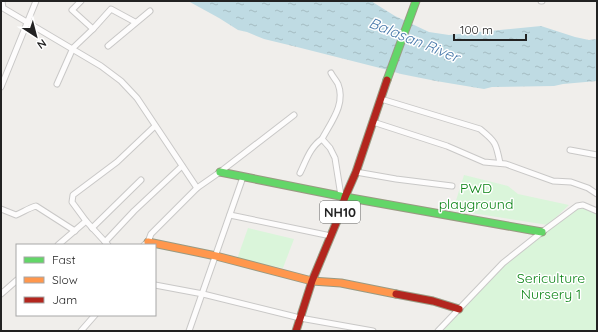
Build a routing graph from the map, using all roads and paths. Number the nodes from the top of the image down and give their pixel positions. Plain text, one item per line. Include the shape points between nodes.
1 (2, 1) edge
2 (36, 1) edge
3 (81, 1) edge
4 (416, 1) edge
5 (150, 11) dead end
6 (28, 22) junction
7 (135, 22) junction
8 (93, 29) junction
9 (108, 46) dead end
10 (73, 48) junction
11 (331, 73) dead end
12 (57, 84) dead end
13 (1, 86) edge
14 (382, 95) junction
15 (294, 115) dead end
16 (373, 122) junction
17 (156, 126) junction
18 (322, 139) junction
19 (570, 150) dead end
20 (597, 155) edge
21 (500, 163) junction
22 (182, 166) junction
23 (220, 172) junction
24 (356, 172) junction
25 (300, 173) dead end
26 (243, 177) junction
27 (141, 180) dead end
28 (452, 186) dead end
29 (197, 188) junction
30 (597, 194) edge
31 (343, 197) junction
32 (1, 209) edge
33 (597, 211) edge
34 (230, 215) junction
35 (86, 221) junction
36 (92, 228) junction
37 (75, 231) junction
38 (542, 232) junction
39 (331, 236) junction
40 (106, 243) edge
41 (146, 243) edge
42 (59, 244) edge
43 (156, 245) edge
44 (216, 256) junction
45 (16, 281) edge
46 (312, 281) junction
47 (156, 285) edge
48 (1, 294) edge
49 (203, 294) junction
50 (459, 309) junction
51 (94, 316) edge
52 (300, 318) junction
53 (81, 331) edge
54 (189, 331) edge
55 (296, 331) edge
56 (373, 331) edge
57 (438, 331) edge

1 - 6 street via 3,8
2 - 6 street
3 - 8 street via 72,10
4 - 14 main road, NH10
5 - 7 street
6 - 10 street
6 - 13 street
7 - 8 street via 111,9
7 - 9 street
8 - 10 street
10 - 12 street
10 - 17 street via 121,81
11 - 18 street via 341,93 339,107
14 - 16 main road, NH10
14 - 21 street via 480,129 492,138
15 - 23 street
16 - 21 street via 447,146 484,162
16 - 24 main road, NH10
17 - 22 street
17 - 35 street via 117,162 73,195 72,202
18 - 25 street via 309,153
18 - 31 street via 335,158
19 - 20 street
21 - 30 street via 553,180 575,183
22 - 29 street
22 - 40 street via 134,211
23 - 26 main road
23 - 29 street
24 - 28 street
24 - 31 main road, NH10
26 - 31 main road
26 - 34 street
27 - 36 street
29 - 41 street via 151,234
31 - 38 main road
31 - 39 main road, NH10
32 - 37 street via 16,215 36,206
33 - 38 street via 579,205
34 - 39 street
34 - 44 street
35 - 36 street
35 - 37 street
36 - 40 street
37 - 42 street
38 - 50 street via 503,263
39 - 46 main road, NH10
43 - 44 main road
44 - 46 main road
44 - 49 street
45 - 48 street
46 - 50 main road via 348,284
46 - 52 main road, NH10
47 - 49 street
49 - 52 street
49 - 54 street
50 - 57 street
51 - 53 street
52 - 55 main road, NH10
52 - 56 street

